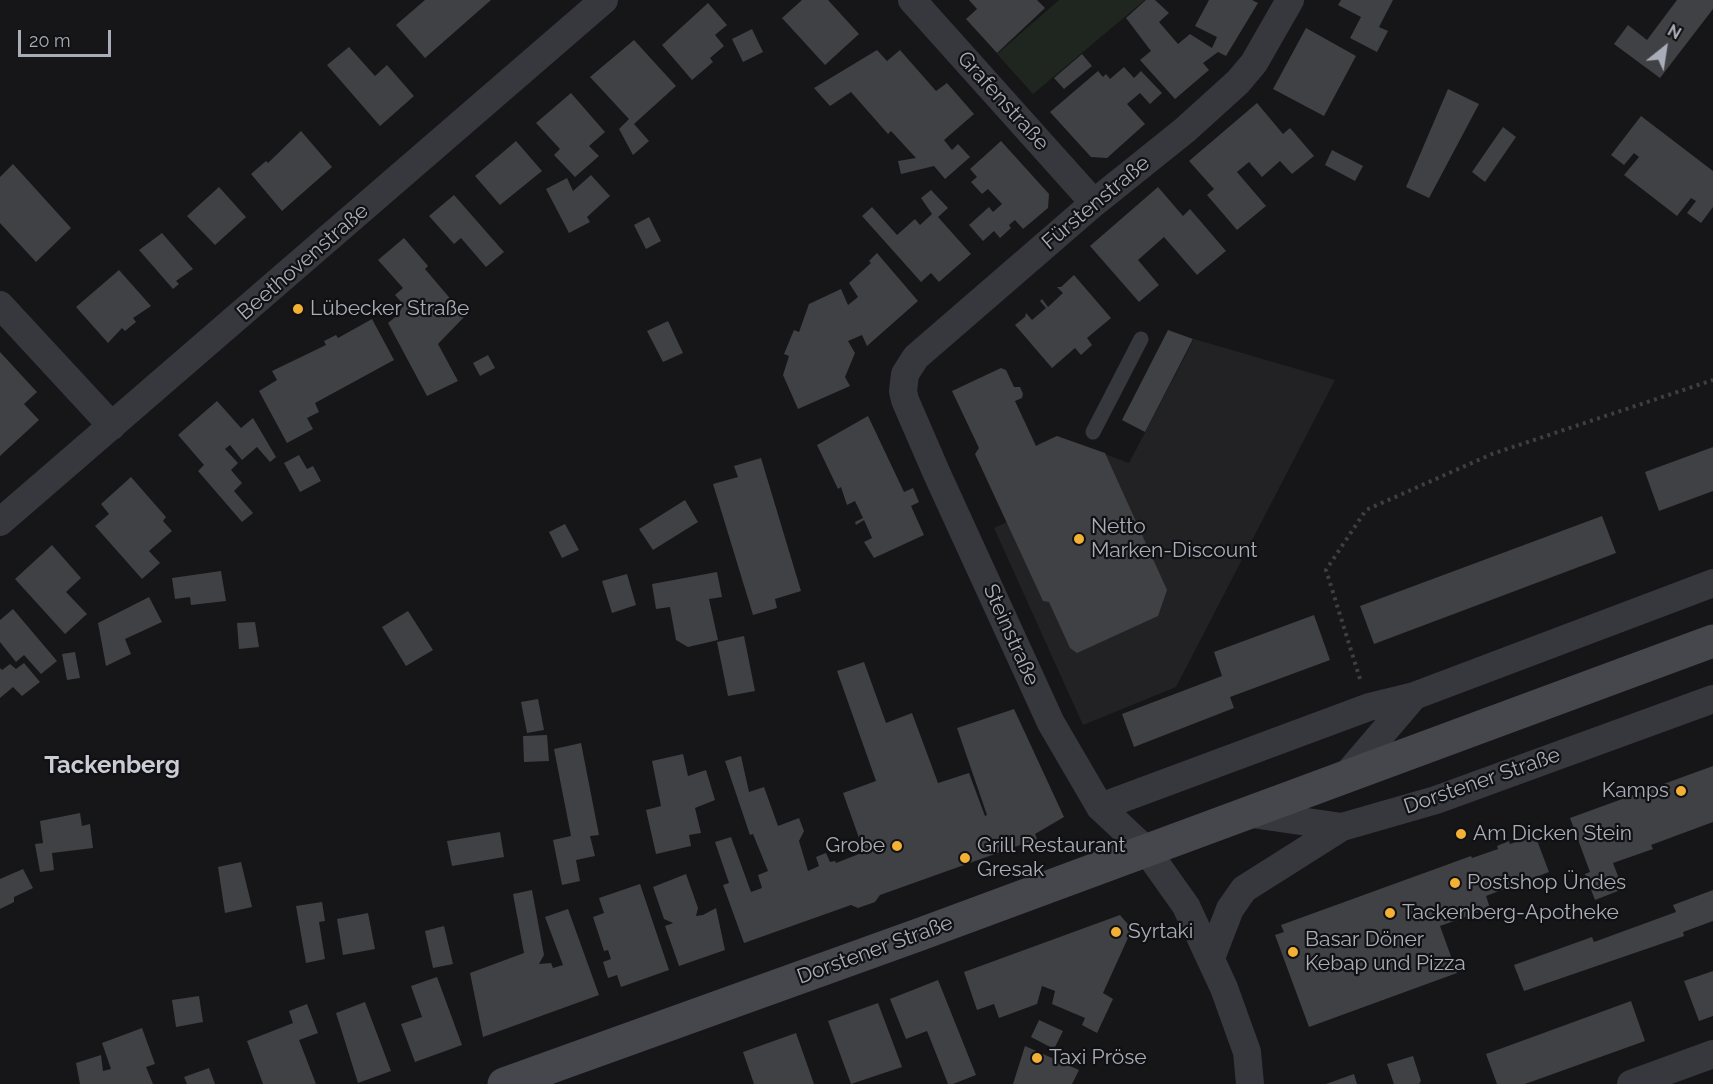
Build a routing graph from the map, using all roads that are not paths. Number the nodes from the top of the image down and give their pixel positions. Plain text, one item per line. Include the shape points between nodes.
1 (604, 0) edge
2 (912, 0) edge
3 (1290, 0) edge
4 (1094, 203) junction
5 (0, 305) edge
6 (1141, 339) dead end
7 (904, 400) joint
8 (112, 426) junction
9 (1093, 432) dead end
10 (0, 522) edge
11 (1713, 583) edge
12 (1713, 641) edge
13 (1414, 696) junction
14 (1713, 699) edge
15 (1344, 778) junction
16 (1100, 807) junction
17 (1245, 813) junction
18 (1342, 827) junction
19 (1148, 850) junction
20 (1211, 958) junction
21 (1713, 1054) edge
22 (518, 1082) edge
23 (1639, 1082) edge
24 (1250, 1084) edge

1 - 8 street, Beethovenstraße
2 - 4 street, Grafenstraße
3 - 4 street, Fürstenstraße via 1254,63 1238,82
4 - 7 street, Fürstenstraße via 916,357 905,374
5 - 8 street
6 - 9 lane
7 - 16 street, Steinstraße via 1037,696
8 - 10 street, Beethovenstraße
11 - 13 street
12 - 15 main road, Dorstener Straße
13 - 15 street
13 - 16 street via 1369,707
14 - 18 street, Dorstener Straße via 1436,800
15 - 17 main road, Dorstener Straße
16 - 19 street, Steinstraße
17 - 18 street, Dorstener Straße
17 - 19 main road, Dorstener Straße
18 - 20 street via 1244,888 1230,909
19 - 20 street, Steinstraße via 1185,906
19 - 22 main road, Dorstener Straße
20 - 24 street, Steinstraße via 1247,1052
21 - 23 street

